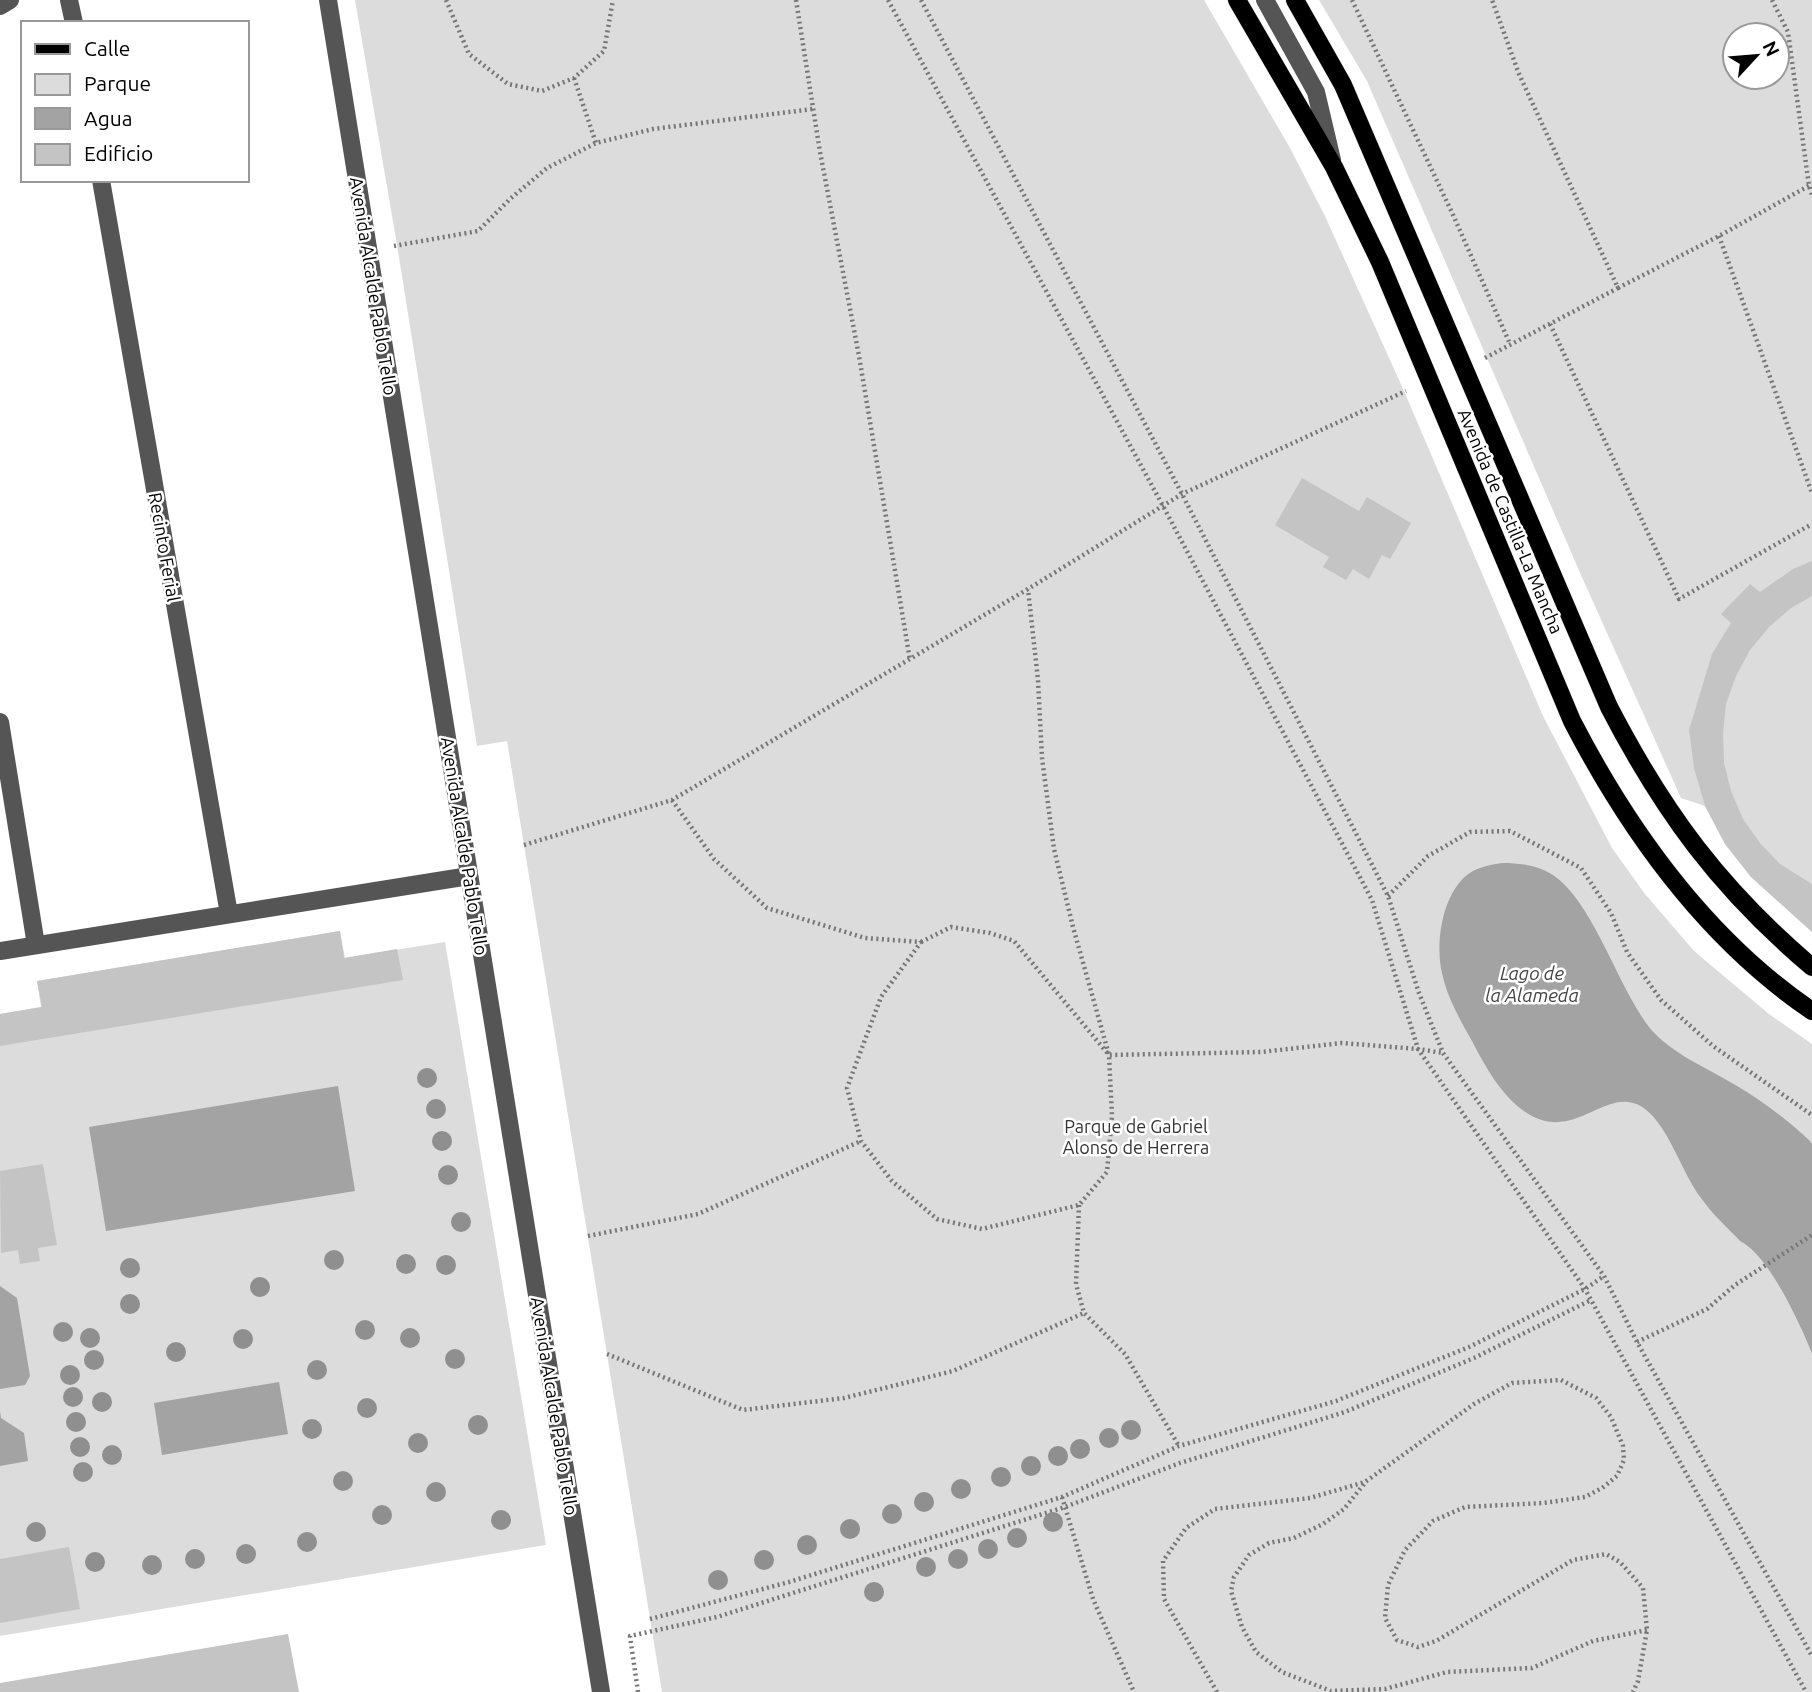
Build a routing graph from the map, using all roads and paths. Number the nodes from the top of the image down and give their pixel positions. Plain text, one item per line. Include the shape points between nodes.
1 (10, 0) edge
2 (69, 0) edge
3 (328, 0) edge
4 (446, 0) edge
5 (613, 0) edge
6 (796, 0) edge
7 (888, 0) edge
8 (921, 0) edge
9 (1237, 0) edge
10 (1265, 0) edge
11 (1295, 0) edge
12 (1352, 0) edge
13 (1492, 0) edge
14 (1772, 0) edge
15 (0, 6) edge
16 (74, 21) edge
17 (574, 78) junction
18 (813, 108) junction
19 (596, 143) junction
20 (1334, 167) junction
21 (102, 182) edge
22 (1810, 185) edge
23 (1812, 195) edge
24 (1719, 236) junction
25 (369, 250) junction
26 (1618, 288) junction
27 (1550, 324) junction
28 (1510, 344) junction
29 (1465, 367) junction
30 (1430, 383) junction
31 (1812, 493) edge
32 (1182, 494) junction
33 (1163, 506) junction
34 (1812, 524) edge
35 (1028, 589) junction
36 (910, 660) junction
37 (0, 722) edge
38 (672, 800) junction
39 (524, 845) dead end
40 (469, 876) junction
41 (1388, 896) junction
42 (229, 914) junction
43 (921, 942) junction
44 (36, 945) junction
45 (0, 951) edge
46 (1812, 967) edge
47 (1812, 1011) edge
48 (1418, 1049) junction
49 (1443, 1054) junction
50 (1109, 1055) junction
51 (1812, 1115) edge
52 (861, 1141) junction
53 (1079, 1205) junction
54 (1812, 1235) edge
55 (588, 1236) dead end
56 (1605, 1276) junction
57 (1585, 1289) junction
58 (1591, 1300) junction
59 (1084, 1313) junction
60 (1637, 1342) junction
61 (607, 1354) dead end
62 (1179, 1446) junction
63 (1365, 1482) junction
64 (1062, 1497) junction
65 (1065, 1507) junction
66 (650, 1619) dead end
67 (1647, 1630) junction
68 (1812, 1656) edge
69 (601, 1692) edge
70 (638, 1692) edge
71 (1134, 1692) edge
72 (1217, 1692) edge
73 (1633, 1692) edge
74 (1806, 1692) edge

1 - 15 street
2 - 16 street
3 - 25 street, Avenida Alcalde Pablo Tello
4 - 17 path via 469,54 508,84 542,91
5 - 17 path via 604,51
6 - 18 path
7 - 33 path
8 - 32 path
9 - 20 main road, Avenida de Castilla-La Mancha
10 - 20 street via 1316,92
11 - 29 main road, Avenida de Castilla-La Mancha via 1343,85
12 - 28 path
13 - 26 path via 1519,74
14 - 22 path via 1788,32
17 - 19 path
18 - 19 path via 653,129
18 - 36 path
19 - 25 path via 547,168 478,230
20 - 30 main road, Avenida de Castilla-La Mancha
21 - 42 street, Recinto Ferial
22 - 23 path
22 - 24 path
24 - 26 path
24 - 31 path
25 - 40 street, Avenida Alcalde Pablo Tello
26 - 27 path
27 - 28 path
27 - 34 path via 1679,598
28 - 29 path
29 - 46 main road, Avenida de Castilla-La Mancha via 1609,707 1638,762 1708,864 1743,904
30 - 32 path
30 - 47 main road, Avenida de Castilla-La Mancha via 1572,721 1599,774 1630,824 1697,909 1768,977
32 - 33 path
32 - 41 path
33 - 35 path
33 - 48 path via 1372,900
35 - 36 path
35 - 50 path via 1054,849
36 - 38 path
37 - 44 street
38 - 39 path
38 - 43 path via 714,859 767,908 866,938
40 - 42 street
40 - 69 street, Avenida Alcalde Pablo Tello
41 - 49 path
41 - 51 path via 1428,856 1471,832 1510,831 1522,837 1581,868 1611,913 1627,952 1661,1000 1713,1046
42 - 44 street
43 - 50 path via 951,927 1014,941
43 - 52 path via 881,997 847,1088
44 - 45 street
48 - 49 path
48 - 50 path via 1342,1043 1261,1052
48 - 57 path
49 - 56 path
50 - 53 path via 1112,1116 1107,1172
52 - 53 path via 892,1181 937,1219 982,1229
52 - 55 path via 698,1214
53 - 59 path via 1076,1284
54 - 60 path via 1707,1309
56 - 57 path
56 - 60 path
57 - 58 path
57 - 62 path via 1469,1347 1336,1401
58 - 65 path via 1474,1358 1345,1412 1180,1463
58 - 74 path
59 - 61 path via 953,1371 844,1398 743,1410
59 - 62 path via 1125,1354
60 - 68 path
62 - 64 path
63 - 67 path via 1334,1517 1249,1555 1234,1577 1231,1591 1242,1627 1256,1652 1282,1672 1332,1691 1385,1689 1447,1672 1532,1668 1592,1641
63 - 67 path via 1474,1404 1512,1383 1560,1380 1596,1398 1611,1417 1623,1446 1624,1460 1617,1476 1585,1497 1465,1507 1433,1521 1405,1550 1393,1573 1385,1618 1397,1640 1418,1647 1436,1641 1573,1560 1606,1554 1620,1562 1643,1588
63 - 72 path via 1310,1498 1215,1509 1186,1528 1163,1561 1164,1599
64 - 65 path
64 - 66 path via 789,1582
65 - 70 path via 717,1617 630,1636
65 - 71 path via 1093,1599
67 - 73 path

